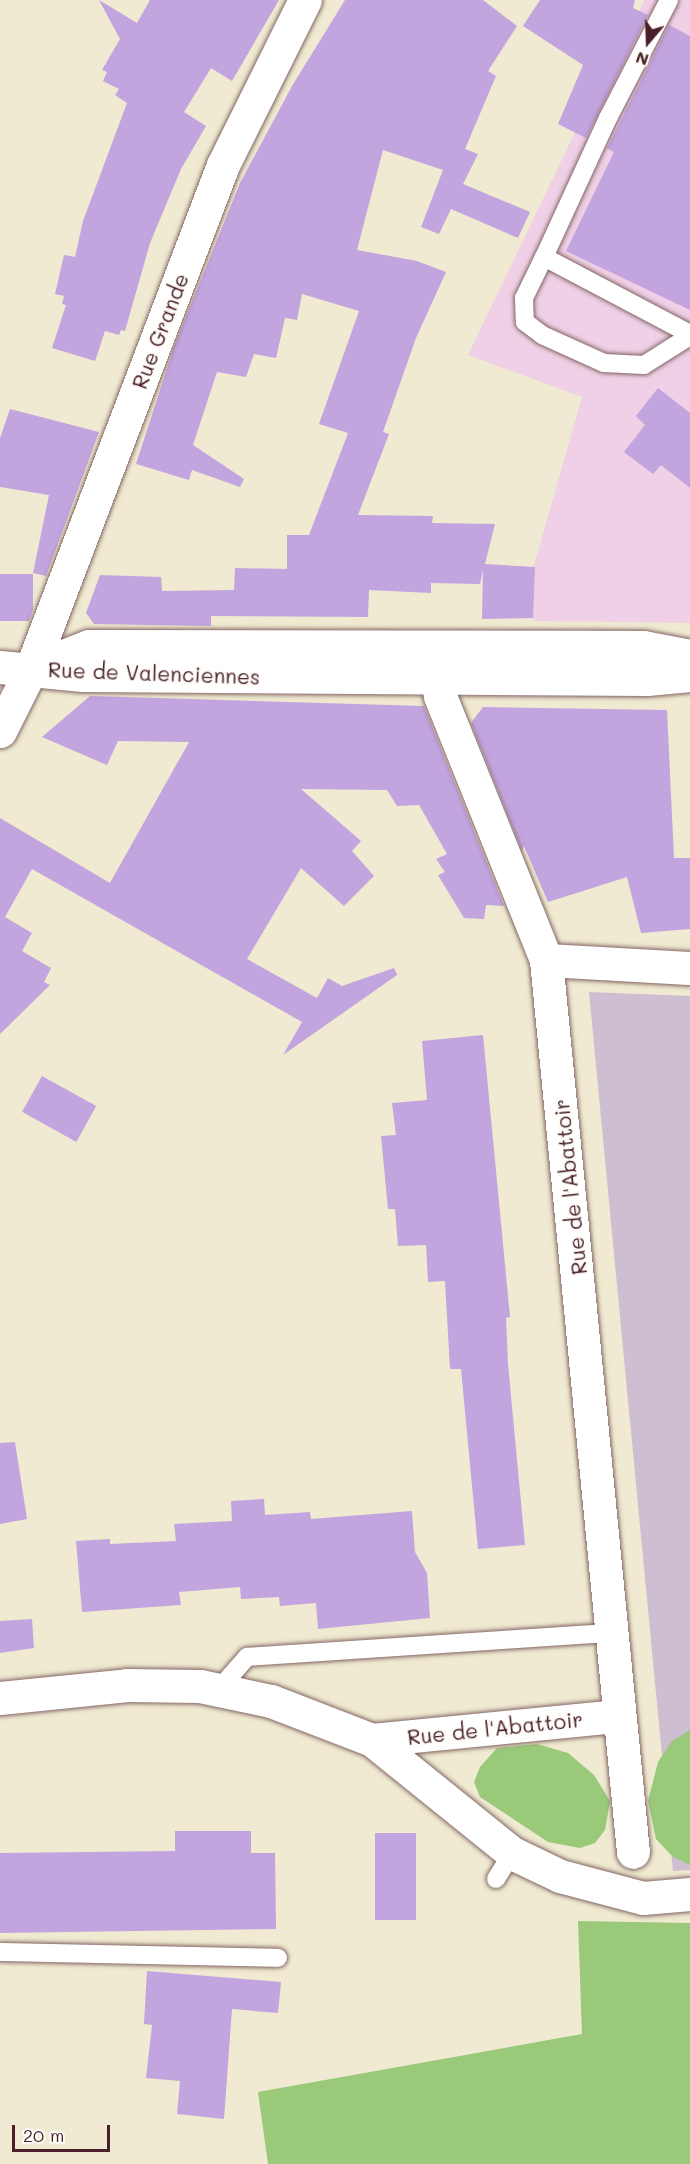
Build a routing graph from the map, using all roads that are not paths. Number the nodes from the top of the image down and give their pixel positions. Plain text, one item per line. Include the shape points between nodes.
1 (305, 0) edge
2 (669, 0) edge
3 (544, 257) junction
4 (690, 335) edge
5 (570, 647) junction
6 (690, 656) edge
7 (15, 668) edge
8 (690, 675) edge
9 (437, 677) junction
10 (0, 731) edge
11 (546, 960) junction
12 (690, 968) edge
13 (610, 1633) junction
14 (219, 1689) junction
15 (0, 1698) edge
16 (618, 1716) junction
17 (372, 1740) junction
18 (633, 1852) dead end
19 (690, 1894) edge
20 (0, 1952) edge
21 (278, 1958) dead end

1 - 7 street, Rue Grande via 223,165
2 - 3 lane via 608,118
3 - 4 lane
3 - 4 lane via 524,298 525,322 542,335 604,363 644,365
5 - 6 street, Rue de Valenciennes via 643,647
5 - 7 street, Rue de Valenciennes via 89,646
5 - 9 street via 546,661 466,664
7 - 9 street, Rue de Valenciennes via 83,675
7 - 10 street, Rue Grande
8 - 9 street, Rue de Valenciennes via 647,679
9 - 11 street, Rue de l'Abattoir via 440,696
11 - 12 street
11 - 13 street, Rue de l'Abattoir
13 - 14 lane via 248,1657
13 - 16 street, Rue de l'Abattoir
14 - 15 street via 127,1685
14 - 17 street via 270,1701
16 - 17 street, Rue de l'Abattoir
16 - 18 street, Rue de l'Abattoir
17 - 19 street via 504,1866 643,1898
20 - 21 lane

